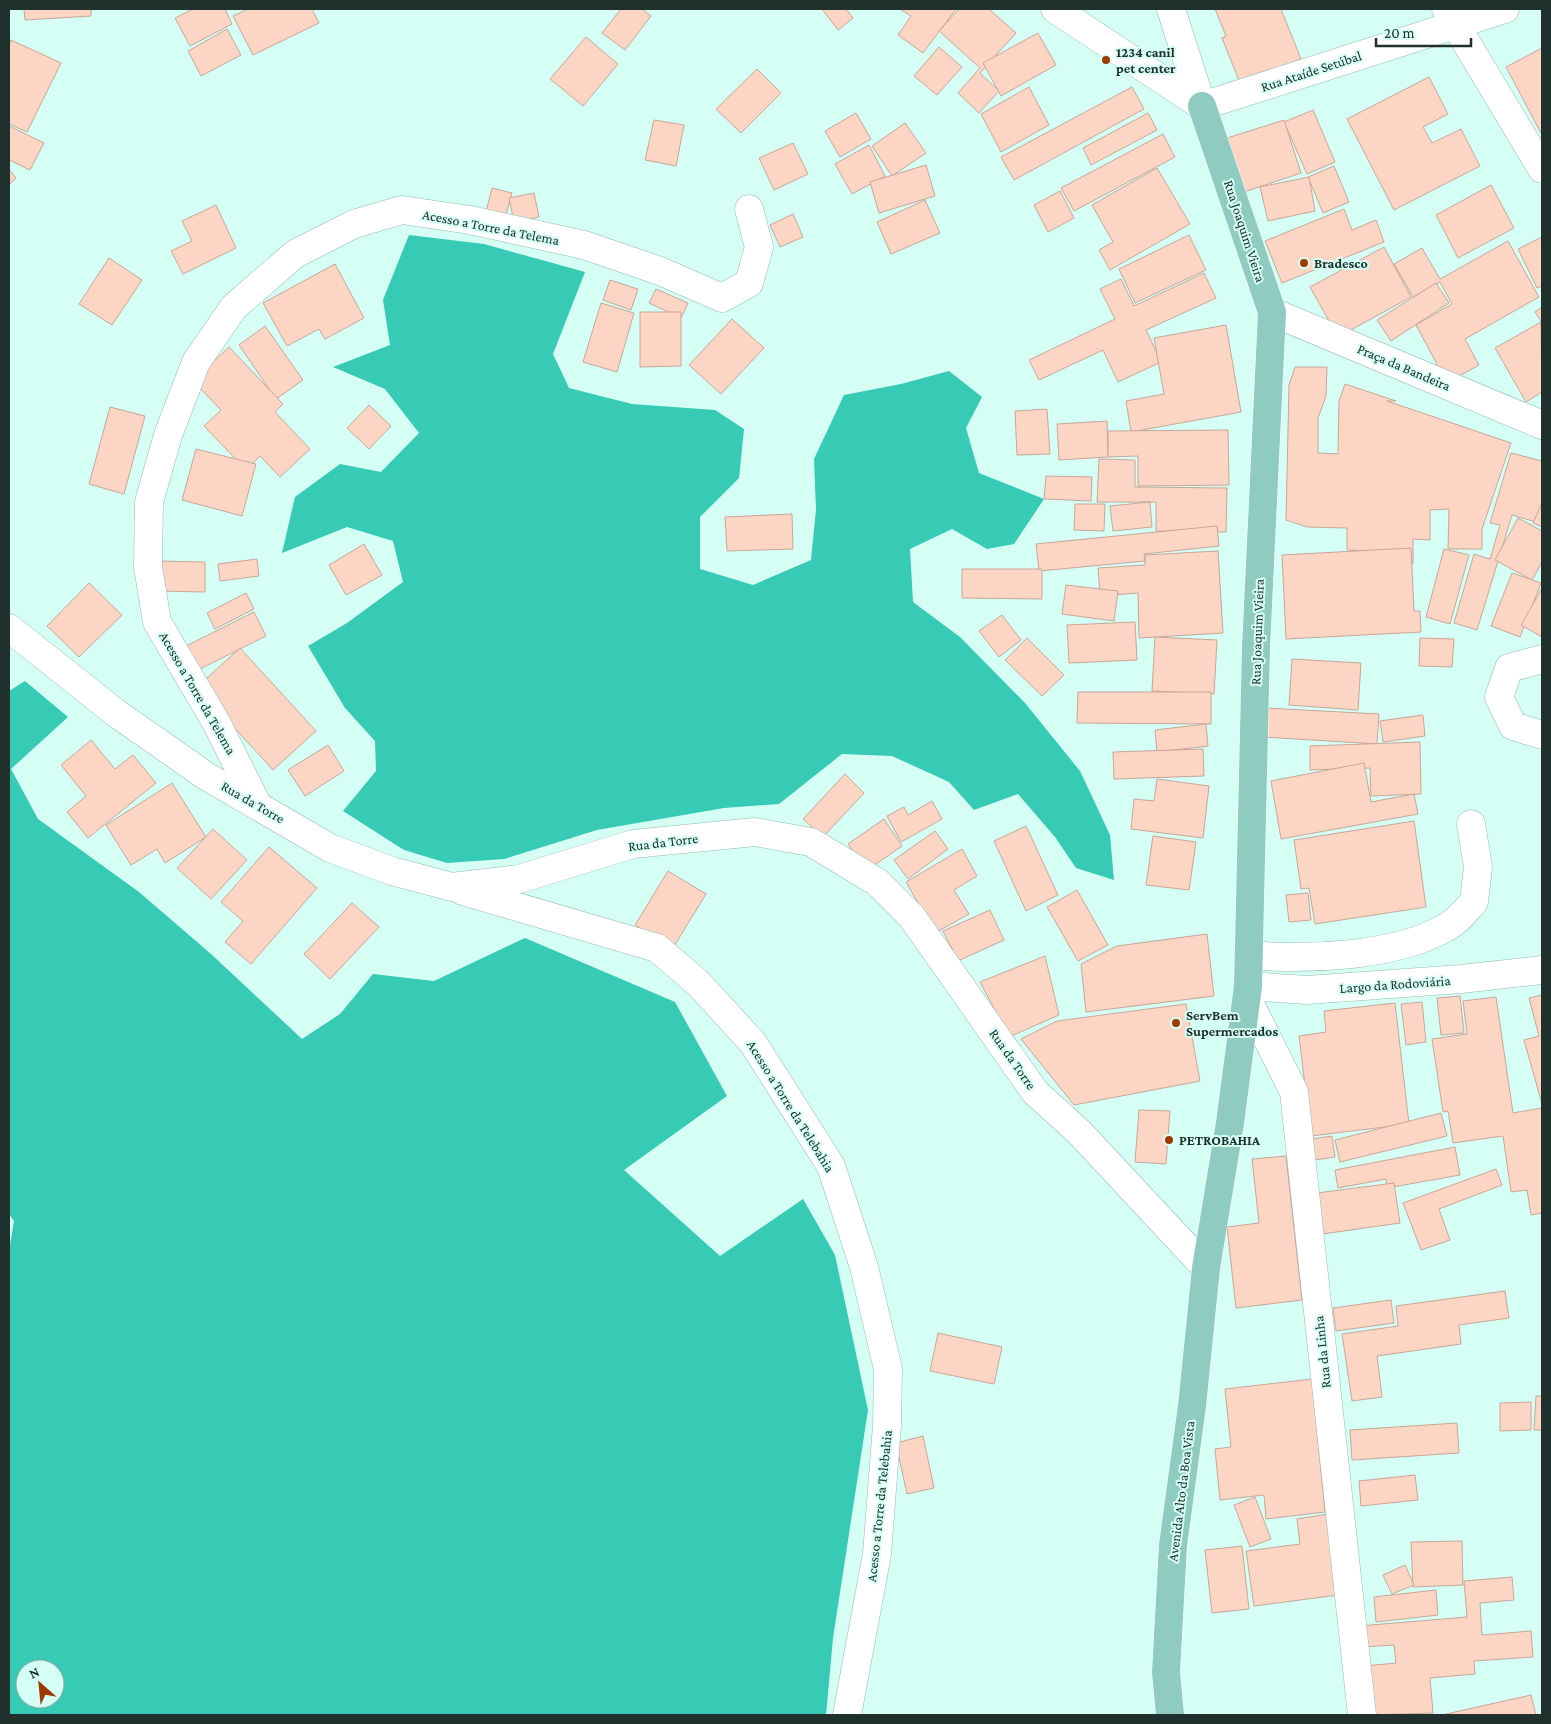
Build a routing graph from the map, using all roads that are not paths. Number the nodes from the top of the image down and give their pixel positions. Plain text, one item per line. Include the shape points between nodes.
1 (1055, 9) edge
2 (1171, 9) edge
3 (1505, 9) edge
4 (1450, 17) edge
5 (1202, 106) junction
6 (1542, 169) edge
7 (749, 209) dead end
8 (1272, 312) junction
9 (1540, 421) edge
10 (9, 628) edge
11 (1542, 659) edge
12 (1542, 735) edge
13 (257, 804) junction
14 (1471, 824) dead end
15 (452, 887) junction
16 (1249, 955) junction
17 (1542, 970) edge
18 (1248, 992) junction
19 (1206, 1268) junction
20 (847, 1715) edge
21 (1170, 1715) edge
22 (1362, 1715) edge

1 - 5 street
2 - 5 street, Rua Joaquim Vieira
3 - 4 street, Rua Ataíde Setúbal
4 - 5 street, Rua Ataíde Setúbal
4 - 6 street
5 - 8 main road, Rua Joaquim Vieira
7 - 13 street, Acesso a Torre da Telema via 759,247 749,283 722,298 660,271 584,245 470,220 402,210 354,224 295,254 234,307 196,362 168,435 149,502 148,567 157,622 218,724
8 - 9 street, Praça da Bandeira
8 - 16 main road, Rua Joaquim Vieira via 1256,647
10 - 13 street, Rua da Torre via 116,713 206,776
11 - 12 street via 1509,668 1499,697 1513,726
13 - 15 street, Rua da Torre via 330,848 392,871
14 - 16 street via 1478,867 1474,902 1447,928 1411,943 1353,954 1288,959
15 - 19 street, Rua da Torre via 519,879 633,844 755,832 812,842 877,882 912,916 1035,1092 1080,1133
15 - 20 street, Acesso a Torre da Telebahia via 657,948 698,983 753,1043 831,1166 864,1267 888,1369 877,1554
16 - 18 main road, Rua Joaquim Vieira
17 - 18 street, Largo da Rodoviária via 1461,979
18 - 19 main road, Rua Joaquim Vieira
18 - 22 street, Rua da Linha via 1294,1092
19 - 21 main road, Avenida Alto da Boa Vista via 1173,1545 1166,1672

